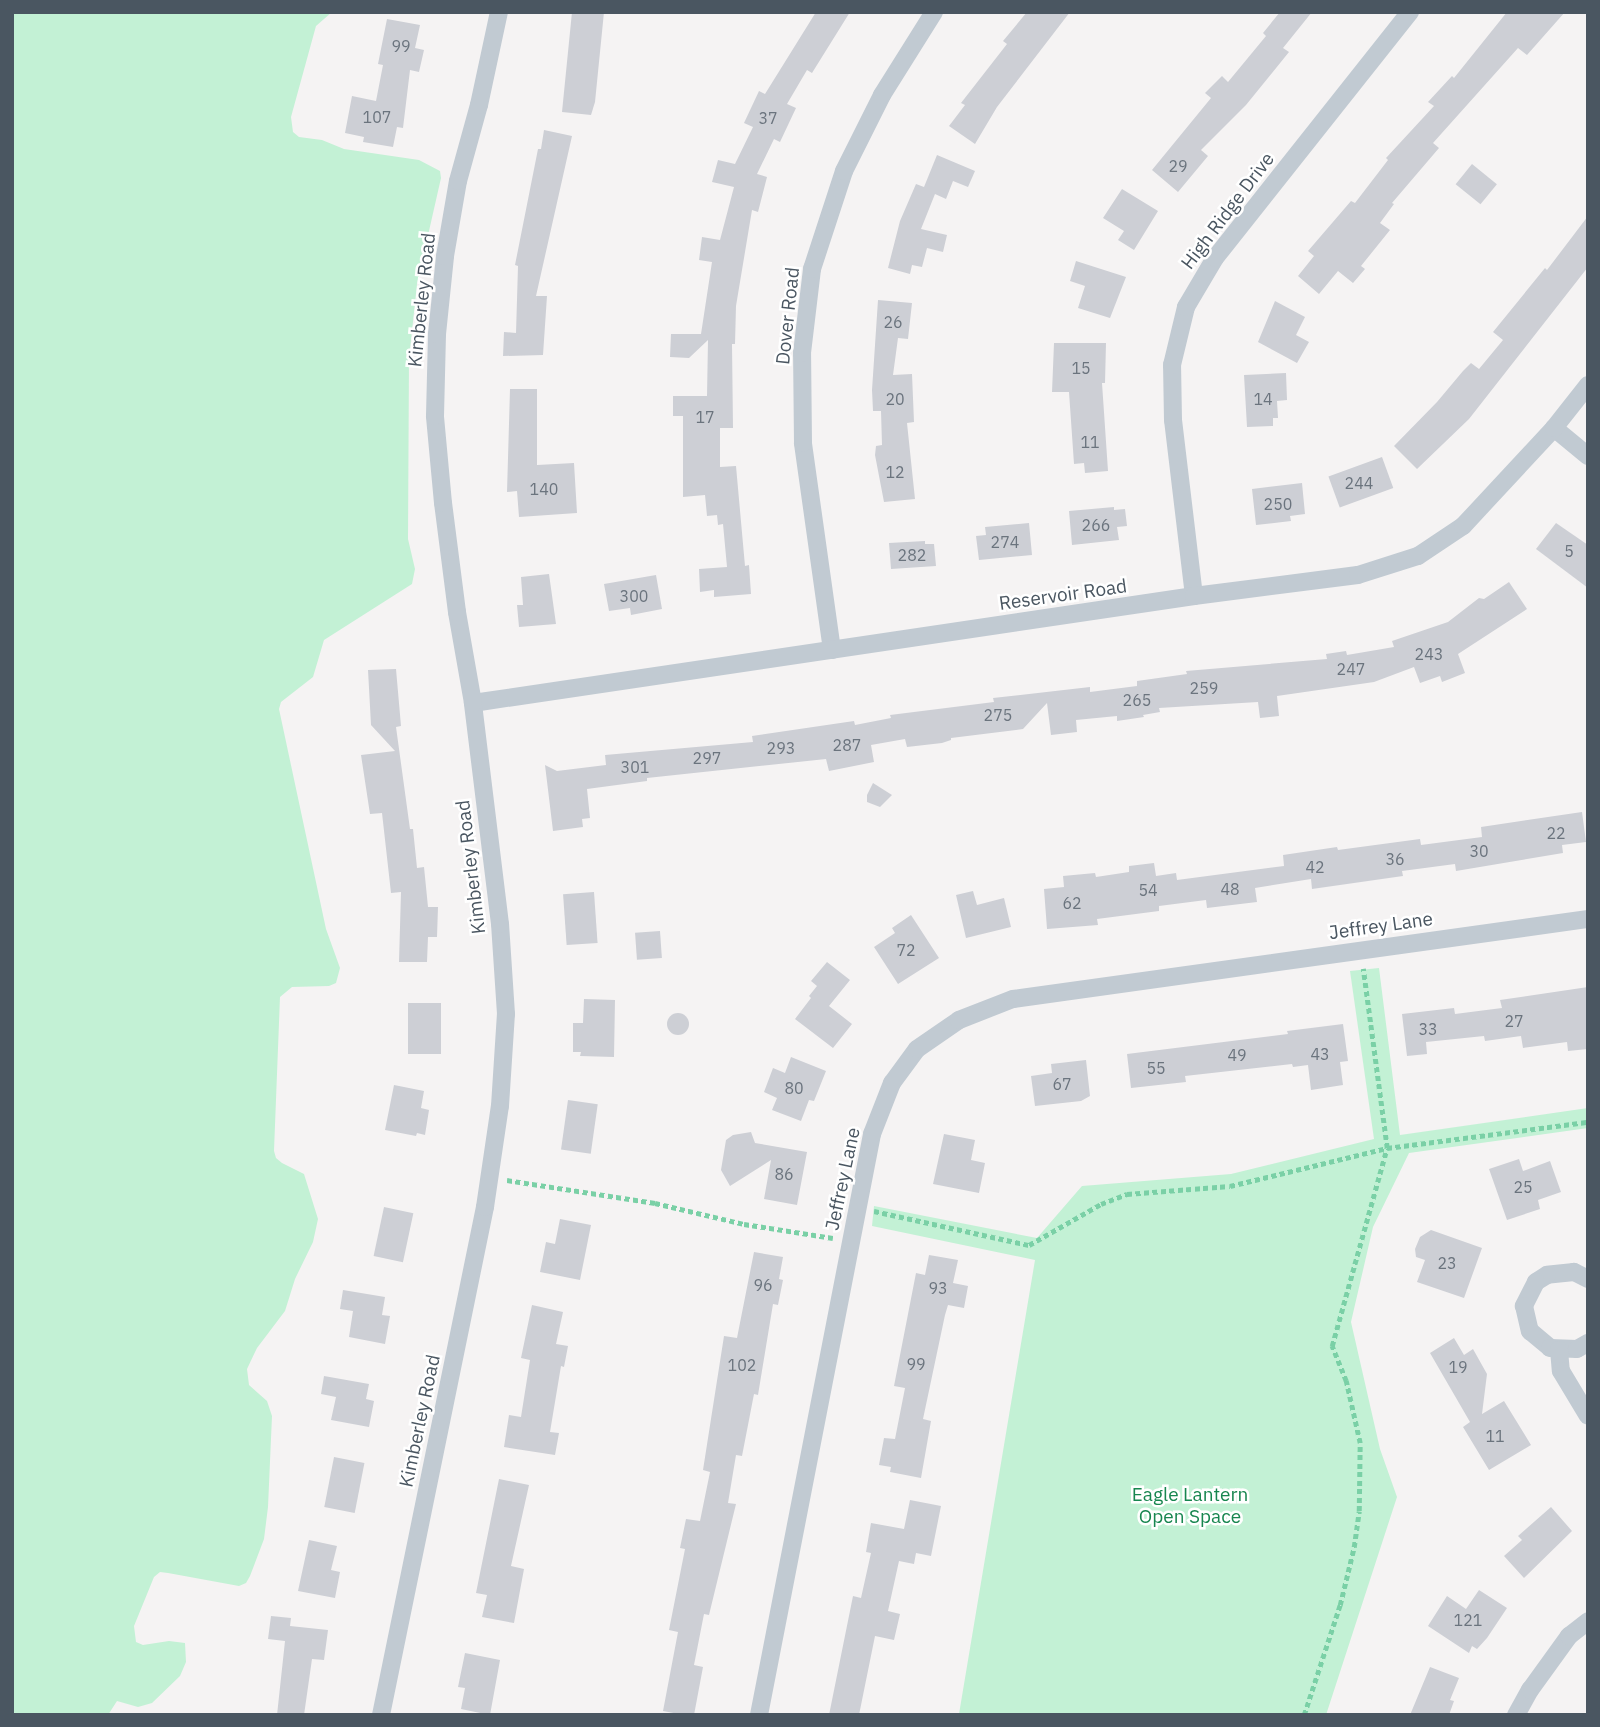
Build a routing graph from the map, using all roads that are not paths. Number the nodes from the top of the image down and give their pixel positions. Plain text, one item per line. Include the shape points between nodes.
1 (499, 12) edge
2 (934, 12) edge
3 (1410, 12) edge
4 (1588, 385) edge
5 (1554, 428) junction
6 (1588, 456) edge
7 (1195, 596) junction
8 (832, 650) junction
9 (473, 703) junction
10 (1588, 919) edge
11 (1588, 1279) edge
12 (1588, 1343) edge
13 (1559, 1350) junction
14 (1588, 1416) edge
15 (1588, 1621) edge
16 (381, 1715) edge
17 (759, 1715) edge
18 (1516, 1715) edge

1 - 9 street, Kimberley Road via 458,181 437,334 435,416 443,503
2 - 8 street, Dover Road via 882,95 844,171 811,269 802,353 803,443
3 - 7 street, High Ridge Drive via 1215,258 1186,307 1172,365 1173,419
4 - 5 street, Reservoir Road
5 - 6 street
5 - 7 street, Reservoir Road via 1463,526 1418,556 1358,575
7 - 8 street, Reservoir Road
8 - 9 street, Reservoir Road
9 - 16 street, Kimberley Road via 500,923 506,1014 500,1106
10 - 17 street, Jeffrey Lane via 1013,999 959,1020 917,1049 892,1083 872,1134
11 - 13 street via 1560,1271 1536,1282 1528,1293 1524,1306 1530,1331 1538,1342
12 - 13 street
13 - 14 street via 1561,1371
15 - 18 street via 1569,1636

